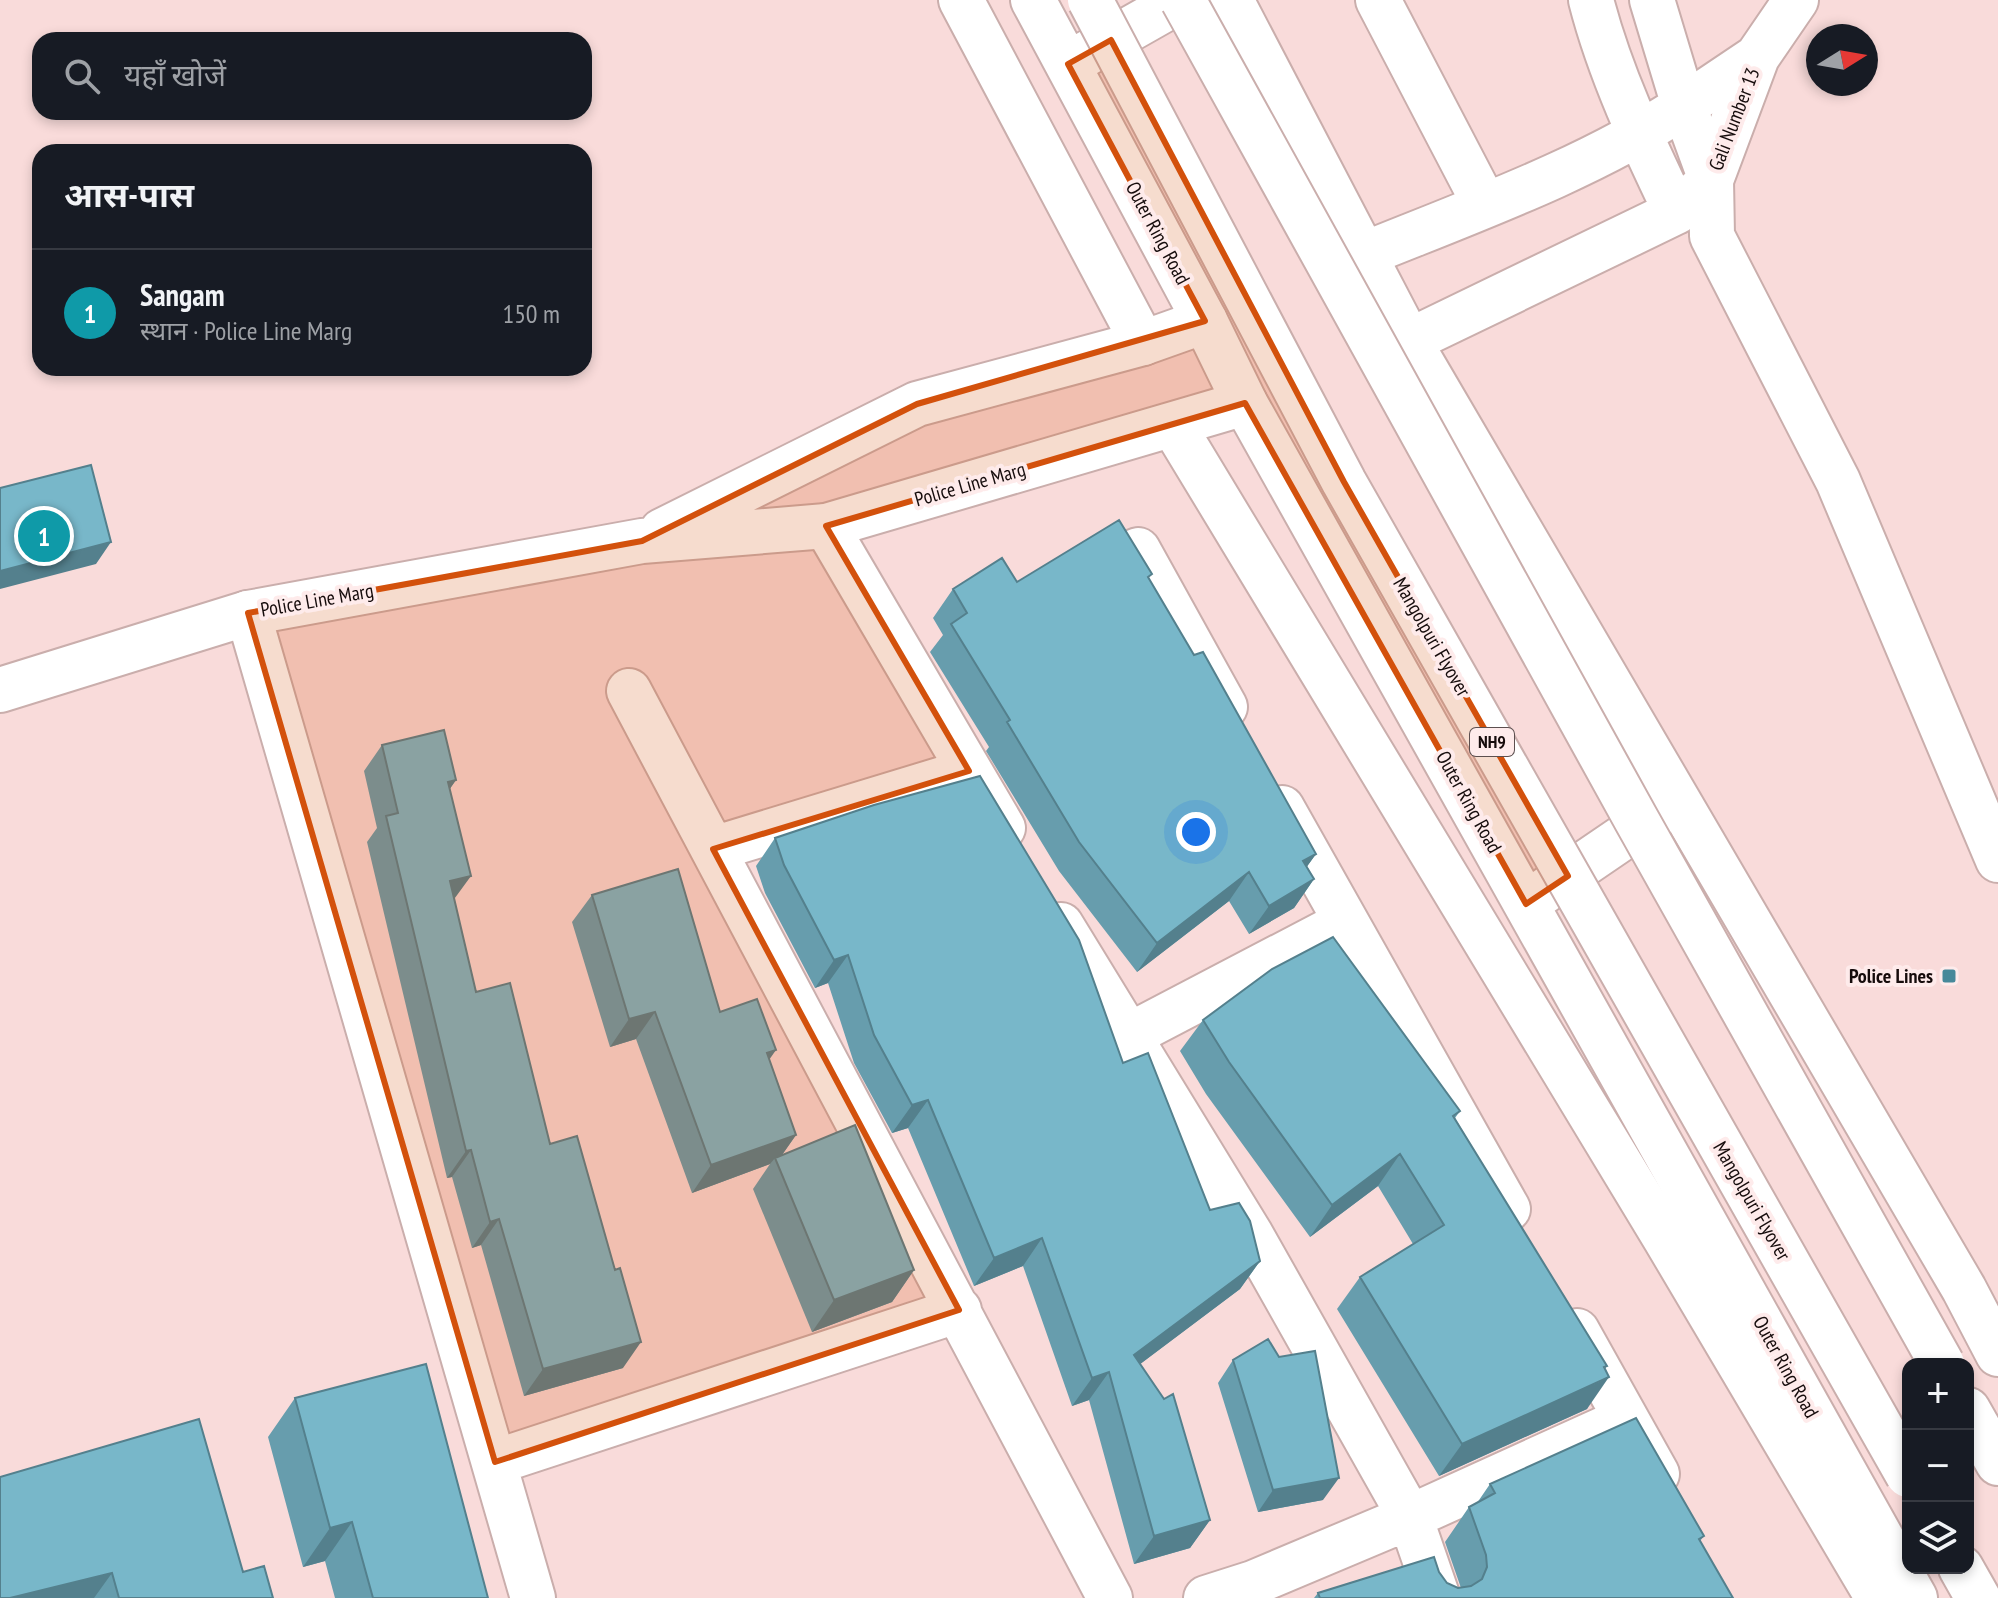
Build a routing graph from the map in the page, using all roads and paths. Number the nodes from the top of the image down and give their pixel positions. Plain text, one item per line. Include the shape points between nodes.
1 (961, 0) edge
2 (1033, 0) edge
3 (1090, 0) edge
4 (1182, 0) edge
5 (1231, 0) edge
6 (1378, 0) edge
7 (1591, 0) edge
8 (1652, 0) edge
9 (1796, 0) edge
10 (1757, 57) junction
11 (1068, 64) junction
12 (1684, 106) junction
13 (1639, 135) junction
14 (1711, 180) junction
15 (1485, 205) junction
16 (1676, 212) junction
17 (1712, 236) junction
18 (1365, 254) junction
19 (1205, 321) junction
20 (1409, 341) junction
21 (1143, 343) junction
22 (1245, 403) junction
23 (1173, 425) junction
24 (826, 526) junction
25 (642, 541) junction
26 (1138, 550) edge
27 (248, 613) junction
28 (0, 690) edge
29 (629, 691) dead end
30 (969, 771) junction
31 (1677, 800) junction
32 (713, 849) junction
33 (1998, 860) edge
34 (1526, 904) junction
35 (1346, 922) junction
36 (1128, 1036) junction
37 (1525, 1240) edge
38 (1556, 1295) edge
39 (959, 1310) junction
40 (1998, 1354) edge
41 (1939, 1358) edge
42 (1626, 1419) junction
43 (1974, 1421) edge
44 (495, 1462) junction
45 (1998, 1463) edge
46 (1902, 1464) edge
47 (1672, 1502) edge
48 (1410, 1517) junction
49 (1964, 1574) edge
50 (533, 1598) edge
51 (1110, 1598) edge
52 (1206, 1598) edge
53 (1438, 1598) edge
54 (1878, 1598) edge
55 (1915, 1598) edge
56 (1978, 1598) edge

1 - 21 main road
2 - 11 main road, Outer Ring Road
3 - 46 main road, Mangolpuri Flyover / NH9, bridge via 1344,482
4 - 11 main road
4 - 41 main road, bridge
5 - 18 main road
6 - 15 main road
7 - 13 main road
8 - 12 main road
9 - 10 main road, Gali Number 13
10 - 12 main road, Gali Number 13
10 - 14 main road, Gali Number 13
11 - 19 main road, Outer Ring Road
12 - 13 main road, Gali Number 13
12 - 14 main road
13 - 15 main road, Gali Number 13
13 - 16 main road
14 - 16 main road
14 - 17 main road
15 - 18 main road, Gali Number 13
16 - 17 main road
16 - 20 main road
17 - 33 main road via 1838,481
18 - 20 main road
19 - 21 main road, Police Line Marg
19 - 22 main road, Outer Ring Road
20 - 31 main road
21 - 25 main road, Police Line Marg via 917,404
22 - 23 main road, Police Line Marg
22 - 34 main road, Outer Ring Road
23 - 24 main road, Police Line Marg
23 - 54 main road
24 - 25 main road, Police Line Marg
24 - 30 main road
25 - 27 main road, Police Line Marg
26 - 35 main road
27 - 28 main road, Police Line Marg
27 - 44 main road
29 - 32 main road
30 - 32 main road
30 - 36 main road
31 - 34 main road
31 - 40 main road
32 - 39 main road
34 - 55 main road, Outer Ring Road
35 - 36 main road
35 - 37 main road
36 - 48 main road via 1251,1235
38 - 42 main road
39 - 44 main road
39 - 51 main road
42 - 47 main road
42 - 48 main road
43 - 45 main road
44 - 50 main road
48 - 52 main road
48 - 53 main road
49 - 56 main road

